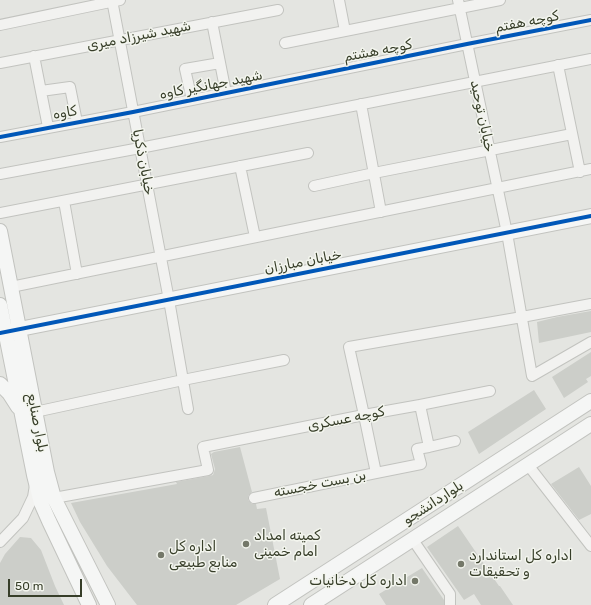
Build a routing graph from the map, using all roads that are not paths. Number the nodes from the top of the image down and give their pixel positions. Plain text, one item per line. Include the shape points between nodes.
1 (115, 0) edge
2 (339, 0) edge
3 (500, 0) edge
4 (459, 4) edge
5 (278, 10) dead end
6 (591, 20) edge
7 (212, 22) junction
8 (0, 25) edge
9 (345, 31) junction
10 (120, 40) junction
11 (285, 43) dead end
12 (467, 44) junction
13 (34, 56) junction
14 (591, 59) edge
15 (0, 63) edge
16 (220, 63) junction
17 (558, 65) junction
18 (293, 80) joint
19 (475, 81) junction
20 (42, 91) junction
21 (226, 93) junction
22 (192, 100) junction
23 (360, 104) junction
24 (133, 112) junction
25 (77, 122) junction
26 (48, 128) junction
27 (572, 134) junction
28 (0, 137) edge
29 (140, 148) junction
30 (490, 151) junction
31 (308, 153) dead end
32 (240, 166) junction
33 (591, 170) edge
34 (580, 172) junction
35 (374, 173) junction
36 (0, 174) edge
37 (147, 184) junction
38 (314, 186) dead end
39 (497, 188) junction
40 (64, 201) junction
41 (381, 212) junction
42 (0, 213) edge
43 (591, 216) edge
44 (0, 230) edge
45 (507, 233) junction
46 (255, 237) junction
47 (162, 256) junction
48 (77, 274) junction
49 (11, 287) junction
50 (169, 300) junction
51 (591, 304) edge
52 (0, 305) edge
53 (522, 317) junction
54 (6, 333) edge
55 (591, 342) edge
56 (284, 360) dead end
57 (183, 380) junction
58 (0, 384) edge
59 (490, 391) dead end
60 (591, 401) edge
61 (420, 406) junction
62 (188, 409) dead end
63 (28, 412) junction
64 (364, 415) junction
65 (591, 424) edge
66 (455, 441) dead end
67 (429, 447) junction
68 (528, 465) junction
69 (376, 473) junction
70 (35, 481) junction
71 (54, 498) junction
72 (254, 498) dead end
73 (413, 540) junction
74 (0, 542) edge
75 (591, 546) edge
76 (89, 605) edge
77 (108, 605) edge
78 (274, 605) edge
79 (311, 605) edge
80 (450, 605) edge

1 - 8 street
1 - 10 street, خیابان ذکریا
2 - 9 street
3 - 4 street
4 - 9 street
4 - 12 street, خیابان توحید
5 - 7 street, شهید شیرزاد میری
6 - 12 street, کوچه هفتم
7 - 10 street, شهید شیرزاد میری
7 - 16 street
9 - 11 street
10 - 13 street, شهید شیرزاد میری
10 - 24 street, خیابان ذکریا
12 - 18 street, کوچه هشتم
12 - 19 street, خیابان توحید
13 - 15 street, شهید شیرزاد میری
13 - 20 street
14 - 17 street
16 - 21 street
16 - 22 street via 185,70
17 - 19 street
17 - 27 street
18 - 21 street, شهید جهانگیر کاوه
19 - 23 street
19 - 30 street, خیابان توحید
20 - 25 street via 70,87
20 - 26 street
21 - 22 street, شهید جهانگیر کاوه
22 - 24 street, شهید جهانگیر کاوه
23 - 29 street
23 - 35 street
24 - 25 street, کاوه
24 - 29 street, خیابان ذکریا
25 - 26 street, کاوه
26 - 28 street, کاوه
27 - 30 street
27 - 34 street
29 - 36 street
29 - 37 street, خیابان ذکریا
30 - 35 street
30 - 39 street, خیابان توحید
31 - 32 street
32 - 37 street
32 - 46 street
33 - 34 street
34 - 39 street
35 - 38 street
35 - 41 street
37 - 40 street
37 - 47 street, خیابان ذکریا
39 - 41 street
39 - 45 street, خیابان توحید
40 - 42 street
40 - 48 street
41 - 46 street
43 - 45 street, خیابان مبارزان
44 - 49 street, بلوار صنایع
45 - 50 street, خیابان مبارزان
45 - 53 street
46 - 47 street
47 - 48 street
47 - 50 street, خیابان ذکریا
48 - 49 street
49 - 54 street, بلوار صنایع
50 - 54 street, خیابان مبارزان
50 - 57 street, خیابان ذکریا
51 - 53 street
52 - 54 street, بلوار صنایع
53 - 55 street via 532,376
53 - 64 street, بن بست خجسته via 349,347
54 - 63 street, بلوار صنایع
56 - 57 street
57 - 62 street, خیابان ذکریا
57 - 63 street
58 - 63 street
59 - 61 street, کوچه عسکری
60 - 78 street, بلواردانشجو
61 - 64 street, کوچه عسکری
61 - 67 street
63 - 70 street, بلوار صنایع
63 - 71 street, بلوار صنایع
64 - 69 street, بن بست خجسته
64 - 71 street, کوچه عسکری via 203,447 208,470
65 - 68 street, بلواردانشجو
66 - 67 street
67 - 69 street via 417,449 421,464
68 - 73 street, بلواردانشجو
68 - 75 street
69 - 72 street, بن بست خجسته
70 - 74 street via 33,497 24,518
70 - 76 street, بلوار صنایع via 41,503
71 - 77 street, بلوار صنایع
73 - 79 street, بلواردانشجو
73 - 80 street via 450,594

